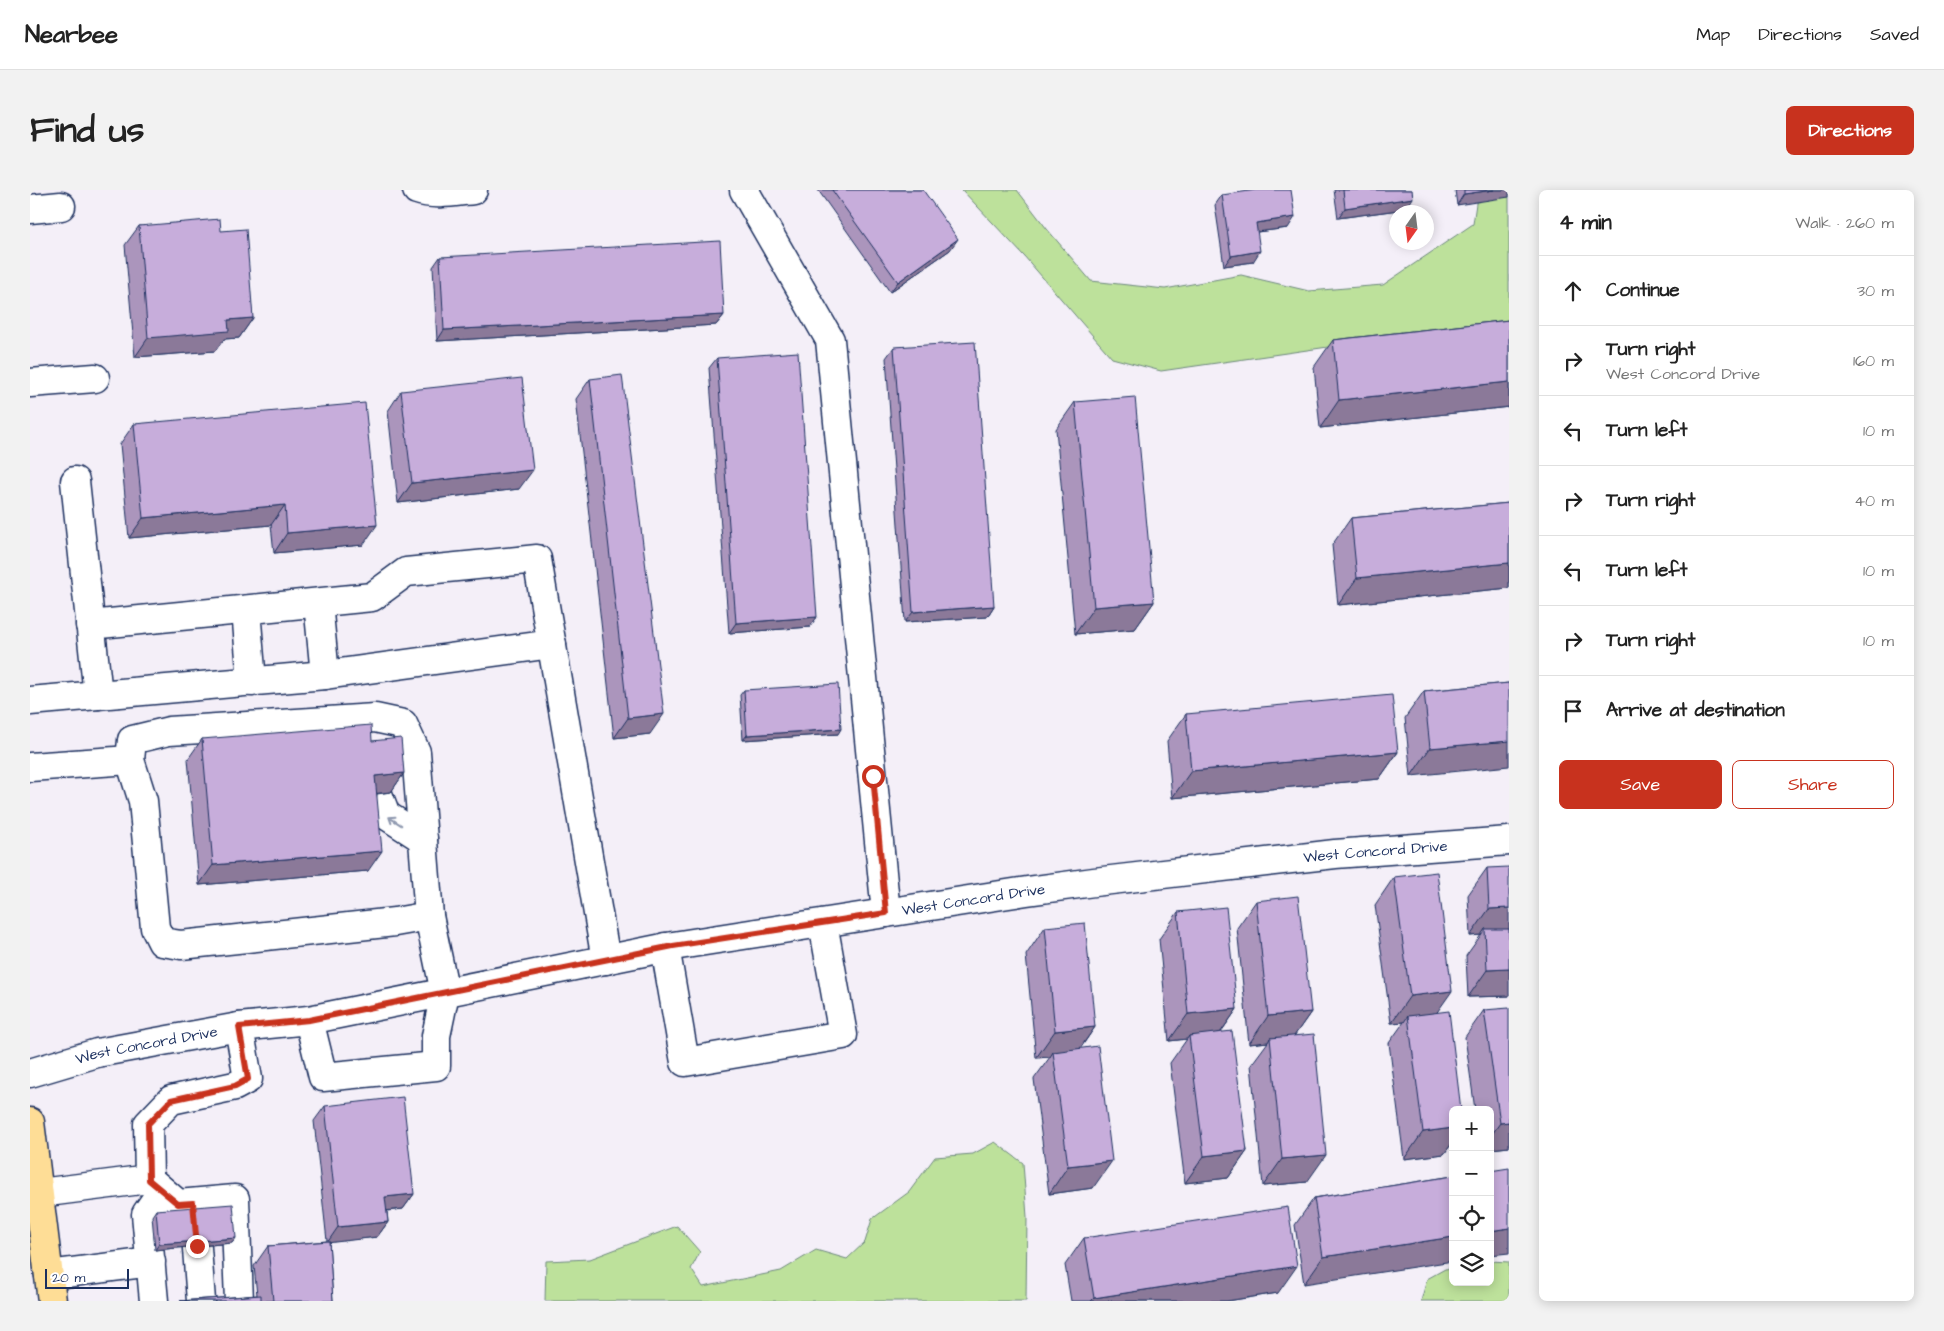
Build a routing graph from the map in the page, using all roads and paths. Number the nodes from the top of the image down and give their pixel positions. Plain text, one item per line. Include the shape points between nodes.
1 (417, 190) edge
2 (473, 190) edge
3 (744, 190) edge
4 (61, 206) dead end
5 (30, 209) edge
6 (95, 378) dead end
7 (30, 383) edge
8 (75, 482) dead end
9 (318, 603) junction
10 (246, 610) junction
11 (90, 625) junction
12 (552, 644) junction
13 (325, 675) junction
14 (252, 682) junction
15 (98, 695) junction
16 (30, 701) edge
17 (130, 760) junction
18 (30, 767) edge
19 (378, 794) edge
20 (423, 839) junction
21 (1509, 841) edge
22 (886, 913) junction
23 (429, 916) junction
24 (823, 923) junction
25 (665, 948) junction
26 (606, 960) junction
27 (445, 992) junction
28 (309, 1020) junction
29 (239, 1027) junction
30 (30, 1073) edge
31 (30, 1122) edge
32 (155, 1185) junction
33 (40, 1193) junction
34 (193, 1203) junction
35 (142, 1263) junction
36 (51, 1288) edge
37 (137, 1301) edge
38 (154, 1301) edge
39 (200, 1301) edge
40 (239, 1301) edge

1 - 2 street via 425,193
3 - 22 street via 830,340
4 - 5 street
6 - 7 street
8 - 11 street
9 - 10 street
9 - 12 street via 372,597 406,572 537,559
9 - 13 street
10 - 11 street
10 - 14 street
11 - 15 street
12 - 13 street
12 - 26 street
13 - 14 street
14 - 15 street
15 - 16 street
17 - 18 street
17 - 20 street via 132,740 169,730 375,730 404,724 416,752
17 - 23 street via 144,801 155,928 162,942 180,945
20 -> 19 street via 386,815
20 - 23 street
21 - 22 street, West Concord Drive via 1278,860 1027,891
22 - 24 street, West Concord Drive
23 - 27 street
24 - 25 street, West Concord Drive
24 - 25 street via 843,1035 685,1062
25 - 26 street, West Concord Drive
26 - 27 street, West Concord Drive
27 - 28 street, West Concord Drive
27 - 28 street via 436,1036 436,1066 323,1077
28 - 29 street, West Concord Drive
29 - 30 street, West Concord Drive via 97,1053
29 - 32 street via 248,1079 235,1086 171,1100 148,1124
31 - 33 highway
32 - 33 street
32 - 34 street via 178,1204
32 - 35 street via 146,1214
33 - 36 highway
34 - 39 street
34 - 40 street via 235,1199
35 - 36 street
35 - 37 street
35 - 38 street

